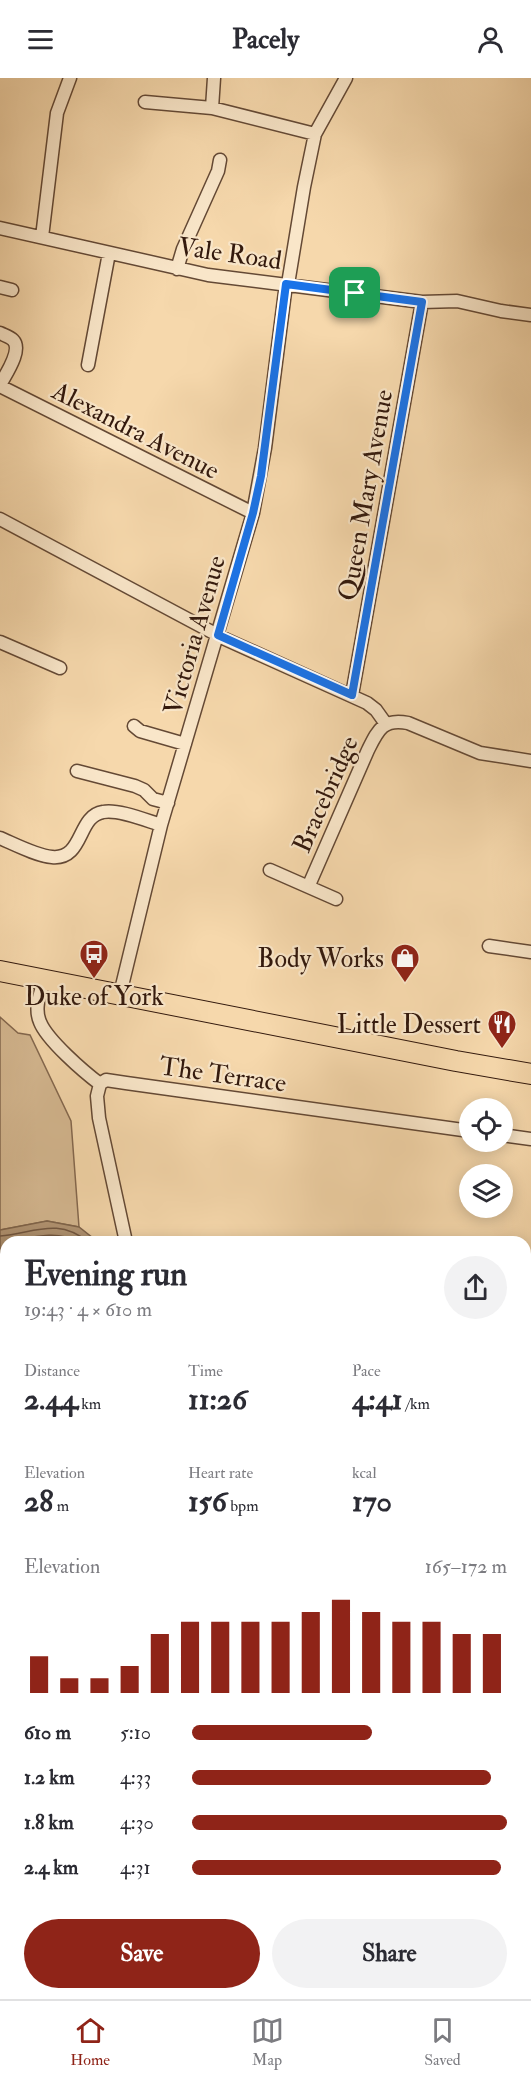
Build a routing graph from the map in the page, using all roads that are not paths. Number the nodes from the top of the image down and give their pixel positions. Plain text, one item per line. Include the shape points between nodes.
1 (70, 78) edge
2 (214, 78) edge
3 (346, 78) edge
4 (145, 102) dead end
5 (212, 108) junction
6 (315, 134) junction
7 (220, 160) dead end
8 (0, 228) edge
9 (42, 237) junction
10 (109, 253) junction
11 (177, 270) junction
12 (287, 284) junction
13 (426, 302) junction
14 (531, 315) edge
15 (0, 333) edge
16 (88, 365) dead end
17 (0, 386) edge
18 (253, 513) junction
19 (0, 519) edge
20 (218, 635) junction
21 (0, 642) edge
22 (60, 668) dead end
23 (352, 695) junction
24 (386, 724) junction
25 (134, 726) dead end
26 (185, 744) junction
27 (531, 761) edge
28 (77, 771) dead end
29 (168, 803) junction
30 (161, 825) junction
31 (0, 838) edge
32 (270, 870) dead end
33 (309, 885) junction
34 (336, 899) dead end
35 (489, 946) dead end
36 (531, 952) edge
37 (0, 971) edge
38 (44, 981) junction
39 (120, 994) junction
40 (531, 1074) edge
41 (100, 1084) junction
42 (459, 1129) edge
43 (513, 1137) edge
44 (531, 1139) edge
45 (125, 1236) edge

1 - 9 street via 57,113
2 - 5 street
3 - 6 street, Victoria Avenue
4 - 5 street
5 - 6 street
6 - 12 street, Victoria Avenue
7 - 11 street
8 - 9 street, Vale Road
9 - 10 street, Vale Road
10 - 11 street, Vale Road
10 - 16 street
11 - 12 street, Vale Road
12 - 13 street, Vale Road
12 - 18 street, Victoria Avenue
13 - 14 street, Vale Road
13 - 23 street, Queen Mary Avenue
15 - 17 street via 14,340 17,347
17 - 18 street, Alexandra Avenue
18 - 20 street, Victoria Avenue
19 - 20 street
20 - 23 street
20 - 26 street, Victoria Avenue
21 - 22 street
23 - 24 street via 376,710
24 - 27 street via 408,723 480,753
24 - 33 street, Bracebridge via 378,730 368,750
25 - 26 street
26 - 29 street, Victoria Avenue
28 - 29 street via 135,786 153,799
29 - 30 street, Victoria Avenue
30 - 31 street via 102,812 91,816 71,852 51,858
30 - 39 street, Victoria Avenue
32 - 33 street, Bracebridge
33 - 34 street, Bracebridge
35 - 36 street
37 - 38 main road
38 - 39 main road
38 - 41 street via 37,1005 40,1022 50,1038
39 - 40 main road
41 - 42 street, The Terrace via 105,1080
41 - 45 street via 99,1118
43 - 44 street

